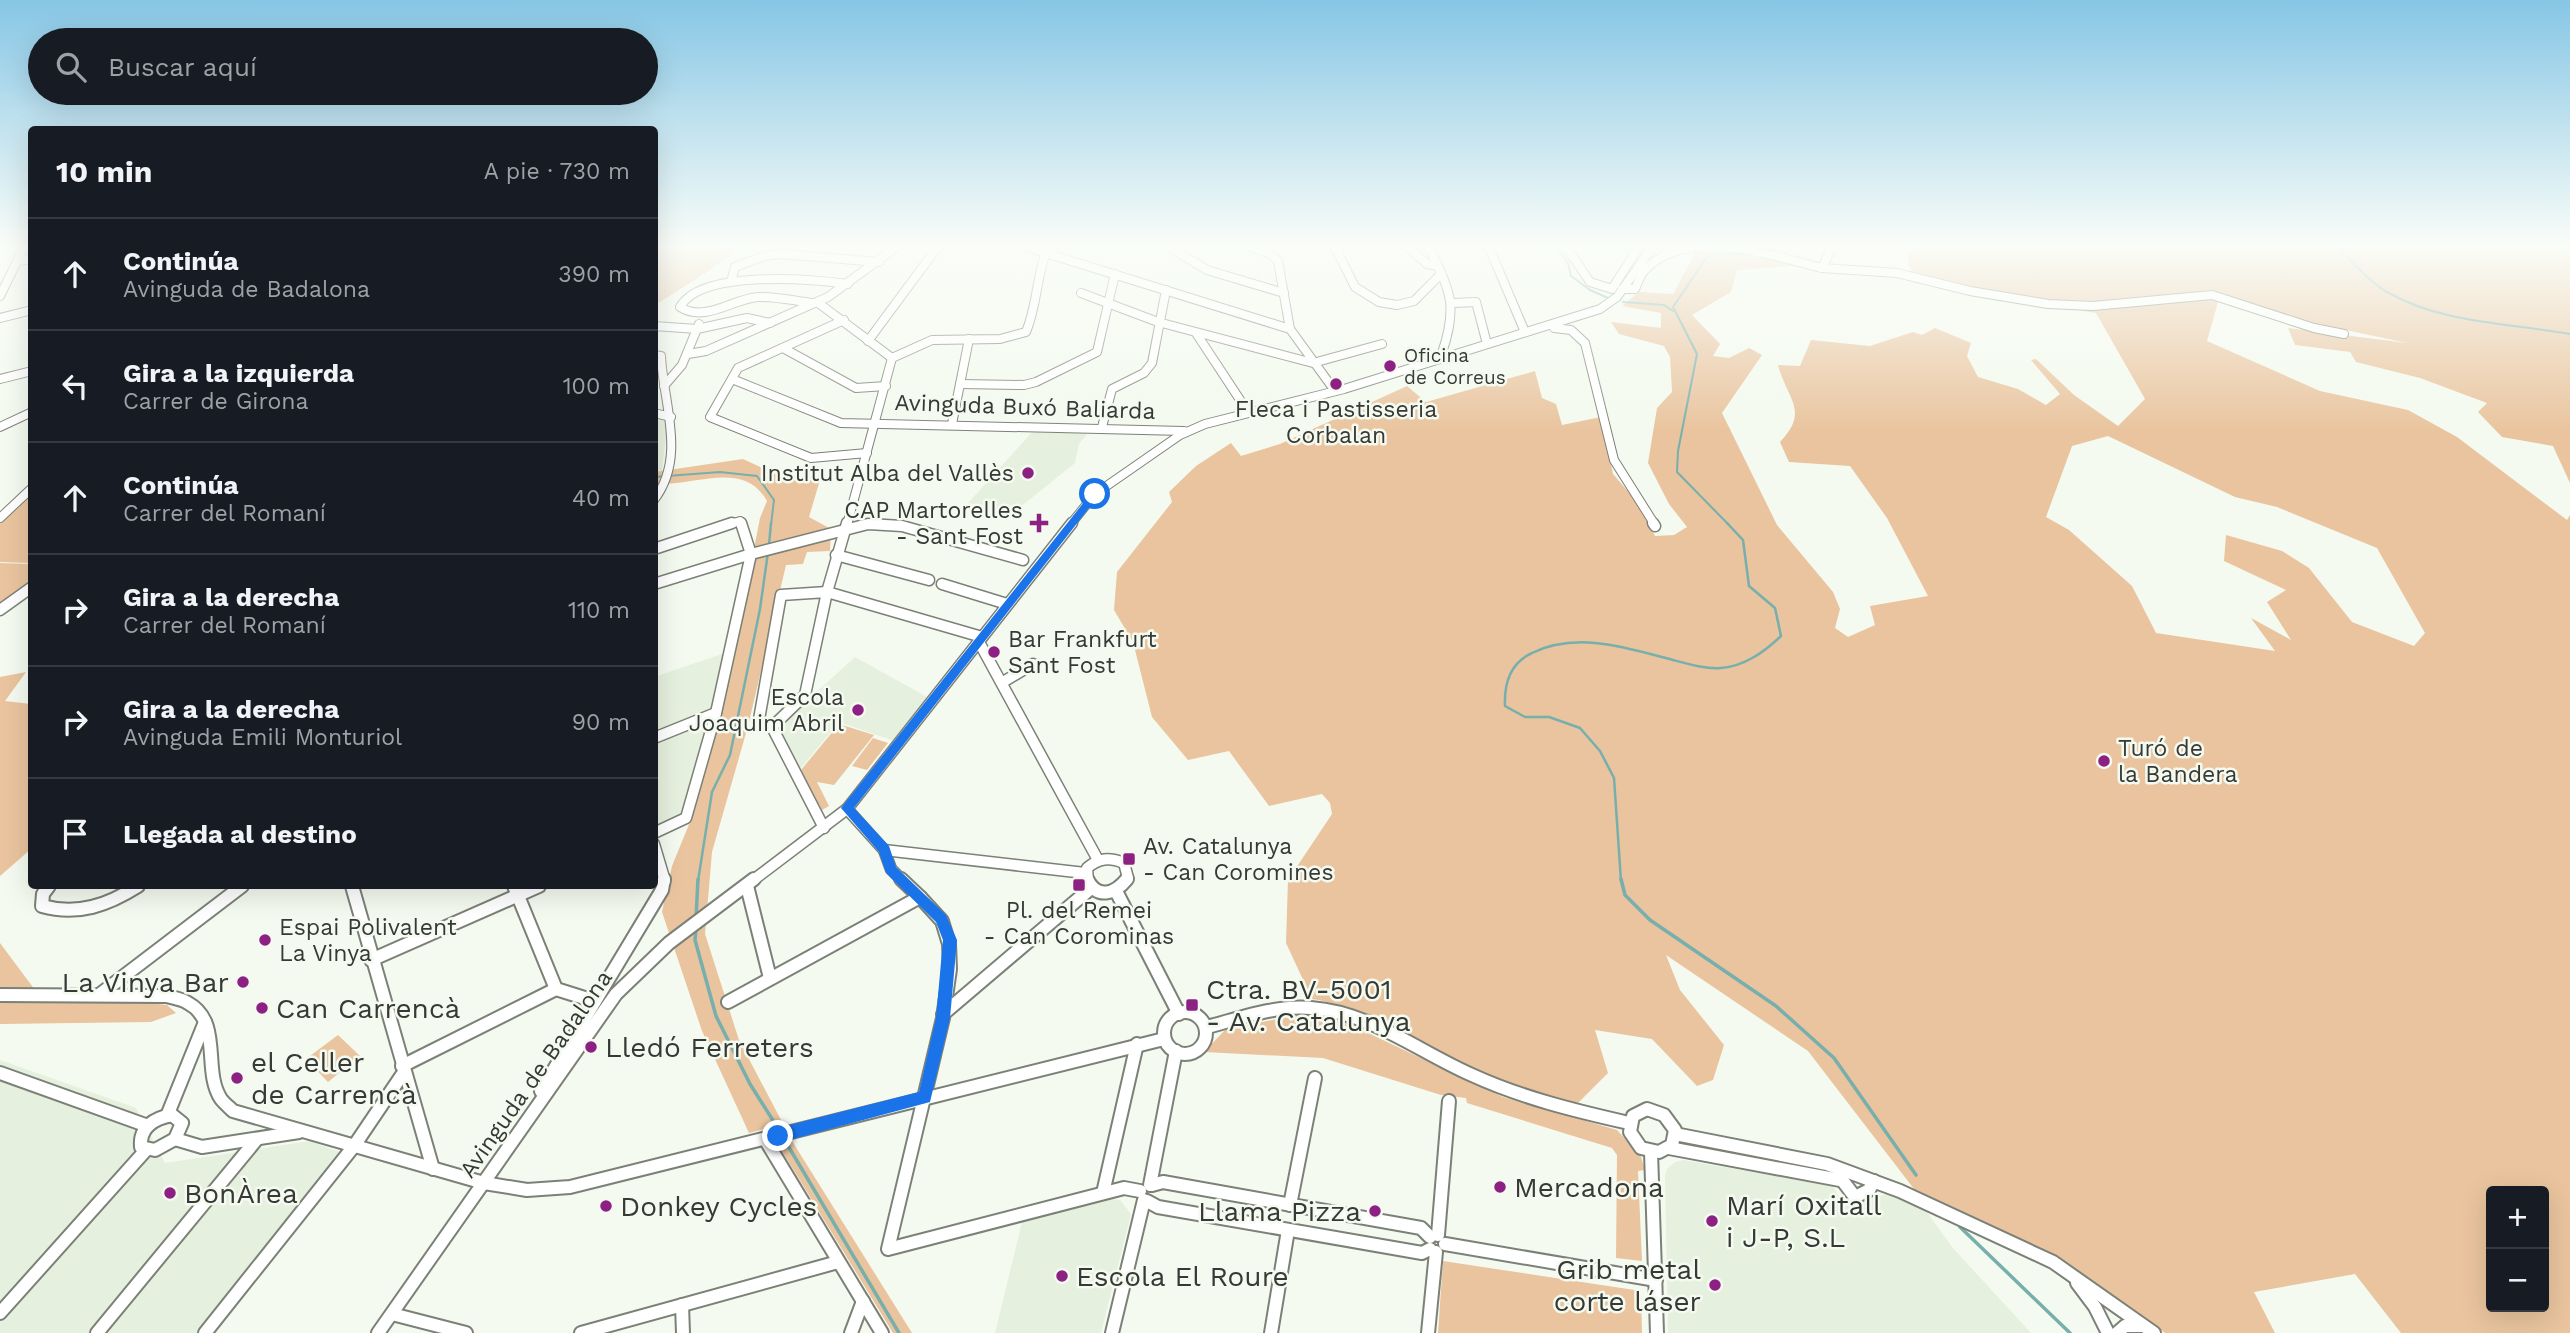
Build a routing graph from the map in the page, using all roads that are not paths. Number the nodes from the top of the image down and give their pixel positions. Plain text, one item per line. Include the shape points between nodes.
1 (680, 307) edge
2 (724, 307) edge
3 (804, 307) edge
4 (823, 307) edge
5 (893, 307) edge
6 (1036, 307) edge
7 (1108, 307) edge
8 (1118, 307) edge
9 (1162, 307) edge
10 (1221, 307) edge
11 (1286, 307) edge
12 (1452, 307) edge
13 (1477, 307) edge
14 (1517, 307) edge
15 (1603, 307) edge
16 (2250, 307) edge
17 (28, 311) edge
18 (703, 313) junction
19 (0, 318) edge
20 (844, 320) junction
21 (1158, 322) junction
22 (770, 323) junction
23 (658, 326) edge
24 (697, 329) junction
25 (1290, 329) junction
26 (1528, 332) junction
27 (1196, 333) junction
28 (2344, 334) dead end
29 (970, 339) junction
30 (868, 341) junction
31 (1382, 344) dead end
32 (1487, 344) junction
33 (783, 348) junction
34 (688, 354) junction
35 (658, 356) edge
36 (1445, 356) junction
37 (892, 358) junction
38 (1313, 363) junction
39 (28, 372) edge
40 (0, 379) edge
41 (732, 379) junction
42 (960, 384) junction
43 (664, 386) junction
44 (886, 386) junction
45 (1335, 391) junction
46 (1248, 412) junction
47 (28, 414) edge
48 (658, 414) edge
49 (671, 417) junction
50 (875, 423) junction
51 (952, 424) junction
52 (0, 427) edge
53 (1102, 428) junction
54 (1160, 430) junction
55 (1189, 431) junction
56 (1169, 442) junction
57 (867, 453) junction
58 (28, 492) edge
59 (658, 494) edge
60 (0, 518) edge
61 (1655, 526) dead end
62 (843, 530) junction
63 (658, 549) edge
64 (1048, 552) junction
65 (751, 554) junction
66 (836, 555) junction
67 (1023, 560) junction
68 (1030, 574) junction
69 (929, 580) dead end
70 (658, 583) edge
71 (943, 584) dead end
72 (28, 590) edge
73 (827, 592) junction
74 (1007, 604) junction
75 (0, 610) edge
76 (980, 639) junction
77 (1033, 664) dead end
78 (1003, 682) junction
79 (716, 713) junction
80 (772, 727) junction
81 (658, 736) edge
82 (847, 808) junction
83 (824, 828) junction
84 (658, 831) edge
85 (884, 850) junction
86 (658, 857) edge
87 (1098, 860) junction
88 (1085, 873) junction
89 (747, 886) junction
90 (46, 889) edge
91 (132, 889) edge
92 (238, 889) edge
93 (353, 889) edge
94 (1090, 889) junction
95 (516, 890) edge
96 (1116, 891) junction
97 (920, 897) junction
98 (371, 960) junction
99 (770, 978) junction
100 (556, 989) junction
101 (0, 995) edge
102 (99, 995) junction
103 (594, 1001) junction
104 (728, 1002) dead end
105 (943, 1014) junction
106 (1178, 1014) junction
107 (205, 1021) junction
108 (1207, 1027) junction
109 (1164, 1039) junction
110 (1137, 1044) junction
111 (1176, 1051) junction
112 (403, 1069) junction
113 (0, 1073) edge
114 (1315, 1078) dead end
115 (925, 1098) junction
116 (1449, 1101) dead end
117 (167, 1116) junction
118 (1629, 1123) junction
119 (148, 1126) junction
120 (303, 1132) junction
121 (1675, 1135) junction
122 (768, 1138) junction
123 (176, 1139) junction
124 (257, 1139) junction
125 (511, 1143) junction
126 (354, 1146) junction
127 (1669, 1148) junction
128 (146, 1150) junction
129 (1651, 1152) junction
130 (433, 1170) junction
131 (1838, 1173) junction
132 (1874, 1181) junction
133 (484, 1183) junction
134 (1147, 1192) junction
135 (1102, 1193) junction
136 (1290, 1205) junction
137 (1288, 1230) junction
138 (1436, 1243) junction
139 (838, 1262) junction
140 (2068, 1272) junction
141 (1656, 1280) junction
142 (863, 1301) junction
143 (682, 1305) junction
144 (2121, 1310) junction
145 (0, 1313) edge
146 (392, 1314) junction
147 (2114, 1330) edge
148 (2149, 1330) edge
149 (97, 1333) edge
150 (205, 1333) edge
151 (378, 1333) edge
152 (466, 1333) edge
153 (581, 1333) edge
154 (683, 1333) edge
155 (851, 1333) edge
156 (882, 1333) edge
157 (1112, 1333) edge
158 (1271, 1333) edge
159 (1428, 1333) edge
160 (1657, 1333) edge

1 - 18 street
2 - 18 street
3 - 22 street
4 - 20 street
5 - 30 street
6 - 29 street via 1026,332 1000,339
7 - 42 street via 1097,352 1024,385
8 - 21 street
9 - 21 street
10 - 25 street
11 - 25 street
12 - 36 street
13 - 32 street
14 - 26 street
15 - 26 street, Avinguda de Badalona
16 - 28 street
17 - 19 street
18 - 24 street
20 - 30 street
20 - 33 street
21 - 27 street
21 - 53 street via 1152,363 1144,373 1112,388
22 - 24 street via 747,318
22 - 34 street via 706,351
23 - 24 street
24 - 34 street
25 - 38 street
26 - 32 street, Avinguda de Badalona
26 - 61 street via 1565,327 1585,343 1614,460
27 - 38 street
27 - 46 street
29 - 37 street via 932,340
29 - 42 street
30 - 37 street
31 - 38 street
32 - 36 street, Avinguda de Badalona
33 - 41 street via 738,368
33 - 44 street via 856,388
34 - 43 street via 675,378
35 - 43 street
36 - 45 street, Avinguda de Badalona
37 - 44 street
38 - 45 street
39 - 40 street
41 - 50 street, Avinguda Buxó Baliarda via 841,423
41 - 57 street via 710,417 811,458
42 - 51 street
43 - 49 street
44 - 50 street
45 - 46 street, Avinguda de Badalona
46 - 55 street, Avinguda de Badalona
47 - 52 street
48 - 49 street
49 - 59 street via 668,468
50 - 51 street, Avinguda Buxó Baliarda
50 - 57 street
51 - 53 street, Avinguda Buxó Baliarda
53 - 54 street, Avinguda Buxó Baliarda
54 - 55 street, Avinguda Buxó Baliarda
54 - 56 street via 1169,435
55 - 56 street, Avinguda de Badalona
56 - 64 street, Avinguda de Badalona via 1095,494
57 - 62 street
58 - 60 street
62 - 65 street
62 - 66 street
62 - 67 street via 868,524 902,526
63 - 65 street via 740,521
64 - 67 street
64 - 68 street, Avinguda de Badalona
65 - 70 street
65 - 79 street
66 - 69 street
66 - 73 street
67 - 68 street
68 - 74 street, Avinguda de Badalona
71 - 74 street
72 - 75 street
73 - 76 street
73 - 80 street via 805,695
73 - 80 street via 781,596 758,725
74 - 76 street, Avinguda de Badalona
76 - 78 street
76 - 82 street, Avinguda de Badalona
77 - 78 street
78 - 87 street
79 - 81 street
79 - 84 street via 686,818
80 - 83 street
82 - 83 street, Avinguda de Badalona
82 - 85 street
83 - 89 street, Avinguda de Badalona
85 - 88 street
85 - 97 street via 891,869
86 - 103 street via 665,881 662,890
87 - 88 street
87 - 96 street via 1118,860 1126,867 1128,878
88 - 94 street
89 - 99 street
89 - 125 street, Avinguda de Badalona via 639,968
90 - 91 street via 42,906 61,912 96,908
92 - 102 street
93 - 98 street
94 - 96 street via 1101,894
94 - 105 street
95 - 98 street
95 - 100 street
96 - 106 street
97 - 99 street
97 - 105 street via 941,919 950,940
98 - 112 street
99 - 104 street
100 - 103 street
100 - 112 street
101 - 102 street
102 - 107 street via 176,997 194,1005
103 - 125 street
105 - 115 street
106 - 108 street via 1196,1015
106 - 109 street via 1164,1029
107 - 117 street
107 - 120 street via 222,1102 233,1111
108 - 111 street via 1200,1047
108 - 118 street via 1298,1008 1336,1012 1374,1026 1475,1078 1541,1101
109 - 110 street
109 - 111 street
110 - 115 street
110 - 135 street
111 - 134 street
112 - 126 street
112 - 130 street
113 - 119 street
114 - 136 street
115 - 122 street
115 - 135 street via 888,1248
116 - 138 street
117 - 119 street
117 - 123 street via 181,1121
118 - 121 street via 1639,1111 1656,1111 1671,1121
118 - 129 street via 1634,1141
119 - 128 street via 140,1140
120 - 124 street
120 - 126 street
121 - 127 street
121 - 131 street
122 - 133 street via 570,1187 510,1190
122 - 139 street
123 - 124 street via 202,1147
123 - 128 street via 160,1149
124 - 149 street
125 - 133 street, Avinguda de Badalona
126 - 130 street
126 - 150 street
127 - 129 street
127 - 131 street
128 - 145 street
129 - 141 street
130 - 133 street
131 - 132 street
131 - 132 street via 1855,1197 1869,1190
132 - 140 street via 2033,1251
133 - 146 street, Avinguda de Badalona
134 - 135 street via 1124,1188
134 - 136 street via 1163,1182
134 - 137 street via 1158,1208
134 - 157 street
136 - 138 street via 1421,1228
137 - 138 street via 1422,1253
137 - 158 street
138 - 141 street
138 - 159 street
139 - 142 street
139 - 143 street
140 - 144 street
140 - 147 street
141 - 160 street
142 - 155 street
142 - 156 street
143 - 153 street
143 - 154 street
144 - 147 street via 2125,1318
144 - 147 street via 2106,1312
144 - 148 street
146 - 151 street, Avinguda de Badalona
146 - 152 street
147 - 148 street

